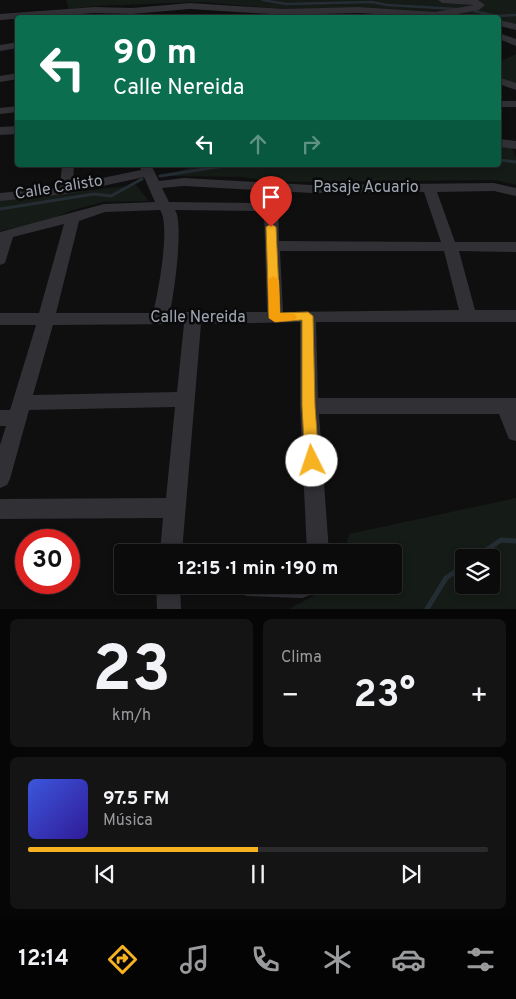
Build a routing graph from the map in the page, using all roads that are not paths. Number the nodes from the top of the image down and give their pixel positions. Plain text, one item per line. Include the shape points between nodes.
1 (54, 0) edge
2 (442, 0) edge
3 (345, 10) junction
4 (229, 13) edge
5 (130, 14) edge
6 (267, 14) edge
7 (48, 15) edge
8 (56, 15) edge
9 (355, 15) edge
10 (434, 15) edge
11 (453, 15) edge
12 (0, 17) edge
13 (15, 17) edge
14 (501, 23) edge
15 (516, 27) edge
16 (501, 37) edge
17 (15, 40) edge
18 (0, 41) edge
19 (516, 43) edge
20 (15, 46) edge
21 (0, 48) edge
22 (15, 76) edge
23 (0, 78) edge
24 (501, 81) edge
25 (516, 88) edge
26 (501, 104) edge
27 (516, 104) edge
28 (15, 109) edge
29 (0, 111) edge
30 (15, 130) edge
31 (0, 131) edge
32 (501, 143) edge
33 (516, 145) edge
34 (68, 167) edge
35 (149, 174) edge
36 (270, 185) junction
37 (429, 188) junction
38 (66, 190) junction
39 (516, 192) edge
40 (0, 197) edge
41 (164, 206) junction
42 (271, 207) junction
43 (73, 218) junction
44 (3, 230) edge
45 (272, 246) junction
46 (448, 247) junction
47 (516, 247) edge
48 (0, 260) edge
49 (308, 316) junction
50 (470, 316) junction
51 (516, 316) edge
52 (160, 318) junction
53 (193, 318) junction
54 (275, 318) junction
55 (0, 319) edge
56 (46, 319) junction
57 (186, 399) junction
58 (308, 406) junction
59 (510, 406) edge
60 (14, 413) edge
61 (516, 433) edge
62 (0, 479) edge
63 (175, 508) junction
64 (0, 509) edge
65 (172, 544) edge
66 (317, 544) edge
67 (168, 594) edge
68 (168, 609) edge

1 - 7 street
2 - 11 street via 481,5
3 - 6 street
3 - 9 street
3 - 10 street
4 - 5 street via 190,6
4 - 6 street
5 - 8 street via 94,10
12 - 13 street
14 - 15 street
16 - 19 street
17 - 18 street
20 - 21 street
22 - 23 street
24 - 25 street
26 - 27 street
28 - 29 street
30 - 31 street
32 - 33 street
34 - 38 street
35 - 36 street, Pasaje Acuario via 184,182
35 - 38 street, Calle Calisto
35 - 41 street
36 - 37 street, Pasaje Acuario via 311,189
36 - 42 street
37 - 39 street, Pasaje Acuario via 504,188
37 - 46 street
38 - 40 street, Calle Calisto
41 - 42 street
41 - 43 street via 104,208
41 - 52 street via 171,215 171,246
42 - 45 street
43 - 44 street
43 - 56 street
44 - 48 street
45 - 46 street
45 - 54 street
46 - 47 street
46 - 50 street
49 - 50 street, Calle Nereida
49 - 54 street, Calle Nereida
49 - 58 street
50 - 51 street, Calle Nereida
52 - 53 street, Calle Nereida
52 - 56 street, Calle Nereida
53 - 54 street, Calle Nereida
53 - 57 street
55 - 56 street, Calle Nereida
56 - 60 street
57 - 60 street
57 - 63 street
58 - 59 street
58 - 66 street
59 - 61 street
60 - 62 street
63 - 64 street
63 - 65 street
67 - 68 street

